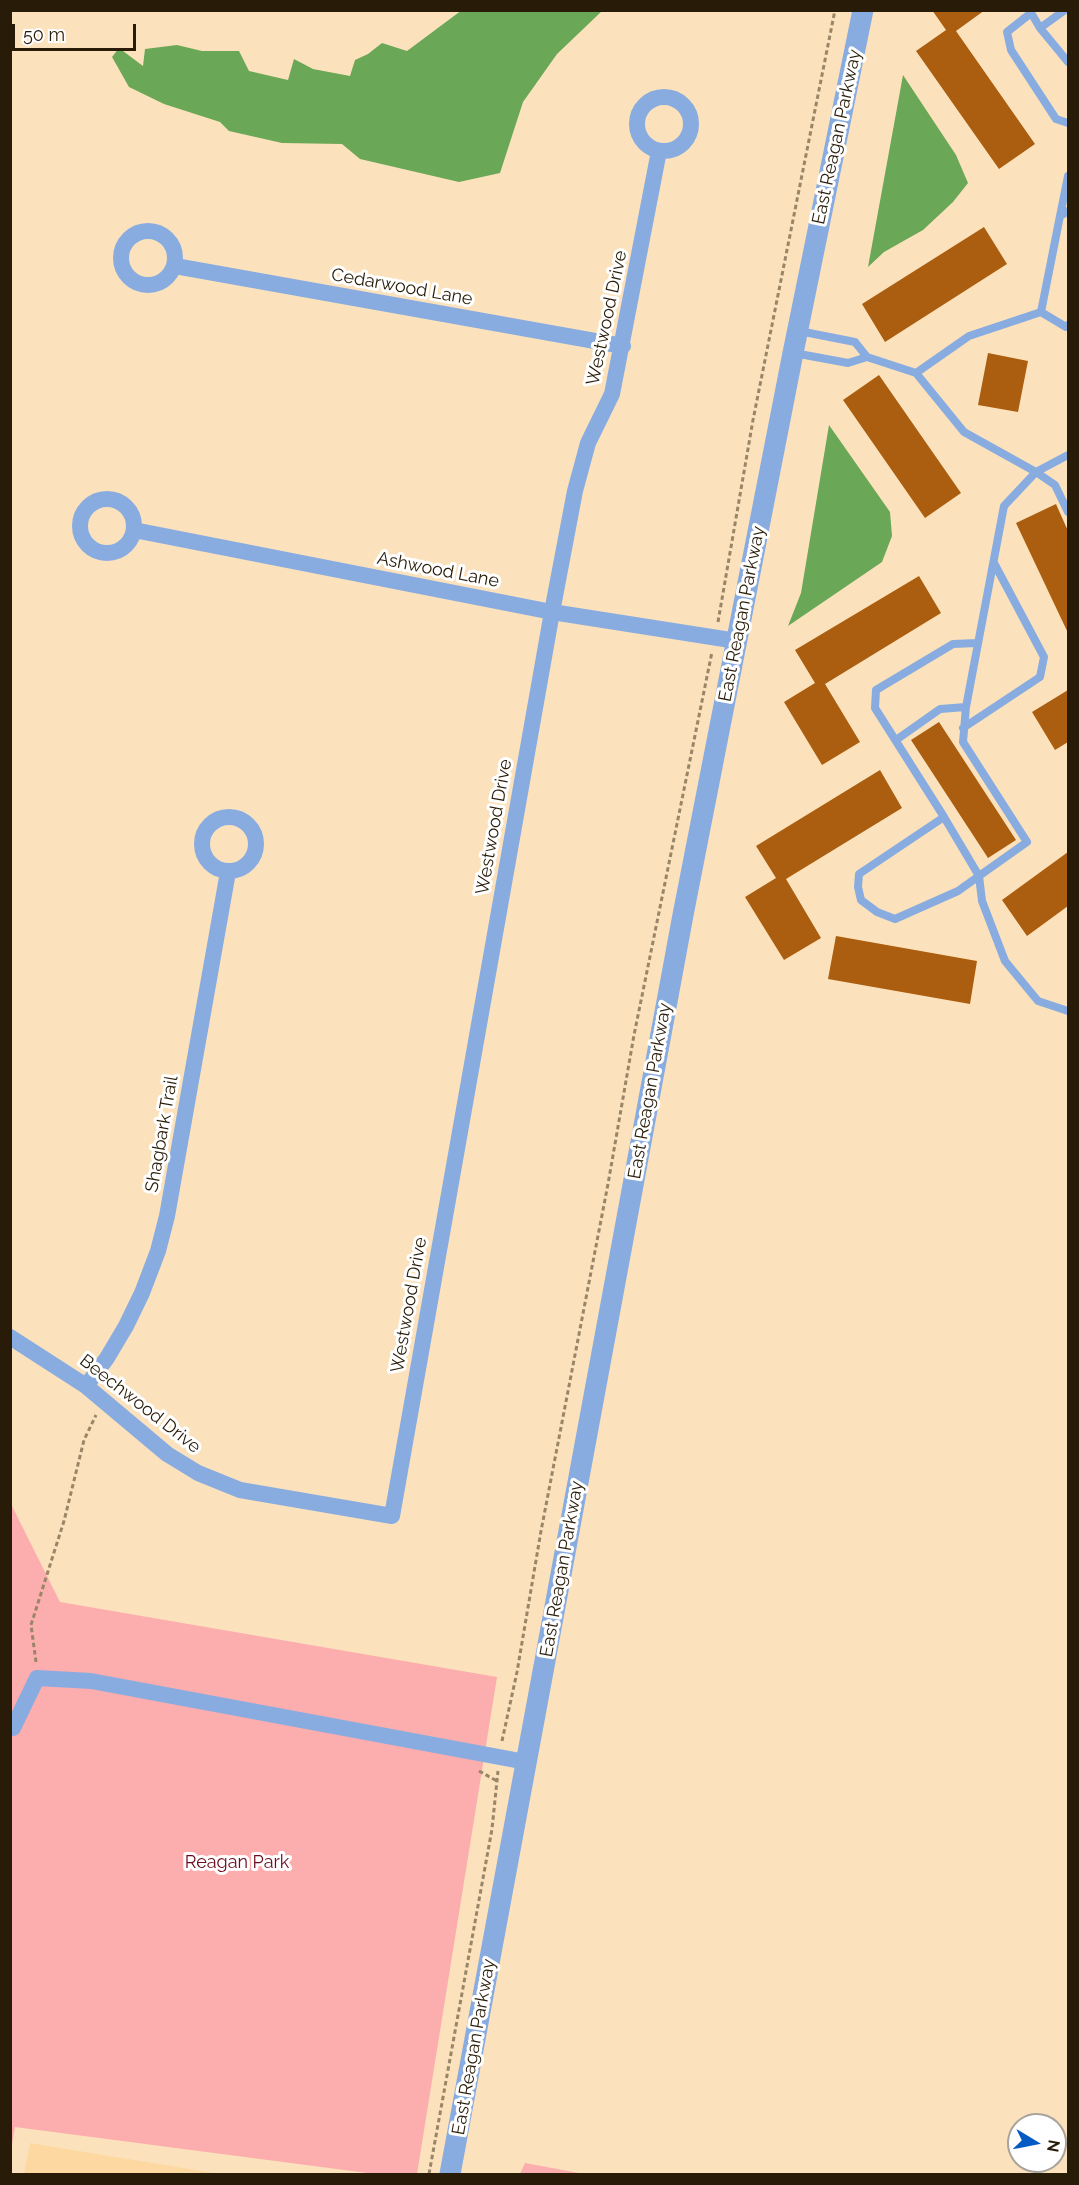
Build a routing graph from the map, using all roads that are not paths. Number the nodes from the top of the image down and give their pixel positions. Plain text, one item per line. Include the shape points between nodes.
1 (863, 10) edge
2 (1065, 10) edge
3 (1030, 12) edge
4 (1040, 28) junction
5 (1068, 62) edge
6 (1068, 123) edge
7 (659, 151) dead end
8 (1068, 176) edge
9 (1064, 214) edge
10 (175, 266) dead end
11 (1041, 312) junction
12 (1068, 327) edge
13 (798, 331) junction
14 (623, 346) junction
15 (793, 353) junction
16 (867, 357) junction
17 (915, 373) junction
18 (1068, 455) edge
19 (1036, 472) junction
20 (1068, 512) edge
21 (134, 530) dead end
22 (994, 563) junction
23 (552, 612) junction
24 (737, 641) junction
25 (977, 643) junction
26 (966, 706) junction
27 (963, 728) junction
28 (896, 740) junction
29 (944, 817) junction
30 (228, 872) dead end
31 (979, 876) junction
32 (1068, 1011) edge
33 (10, 1337) edge
34 (86, 1386) junction
35 (392, 1516) joint
36 (12, 1730) edge
37 (526, 1762) junction
38 (450, 2175) edge

1 - 13 street, East Reagan Parkway
2 - 4 lane
3 - 4 lane
3 - 6 lane via 1007,32 1011,50 1056,119
4 - 5 lane
7 - 14 street, Westwood Drive
8 - 9 lane
9 - 11 lane
10 - 14 street, Cedarwood Lane
11 - 12 lane
11 - 17 lane via 969,336
13 - 15 street, East Reagan Parkway
13 - 16 lane via 855,342
14 - 23 street, Westwood Drive via 612,394 588,443 577,484
15 - 16 lane via 848,363
15 - 24 street, East Reagan Parkway
16 - 17 lane
17 - 19 lane via 964,432
18 - 19 lane
19 - 20 lane via 1055,485
19 - 22 lane via 1004,506
21 - 23 street, Ashwood Lane
22 - 25 lane
22 - 27 lane via 1044,657 1040,677
23 - 24 street, Ashwood Lane
23 - 35 street, Westwood Drive
24 - 37 street, East Reagan Parkway via 680,926
25 - 26 lane
25 - 28 lane via 953,644 876,690 875,708
26 - 27 lane
26 - 28 lane via 940,709
27 - 31 lane via 963,742 1027,842
28 - 29 lane
29 - 31 lane
29 - 31 lane via 860,874 861,900 895,919 958,891
30 - 34 street, Shagbark Trail via 158,1251 126,1326
31 - 32 lane via 982,901 1005,961 1038,1001
33 - 34 street, Beechwood Drive
34 - 35 street, Beechwood Drive via 167,1454 230,1487
36 - 37 street via 38,1678 91,1681
37 - 38 street, East Reagan Parkway

